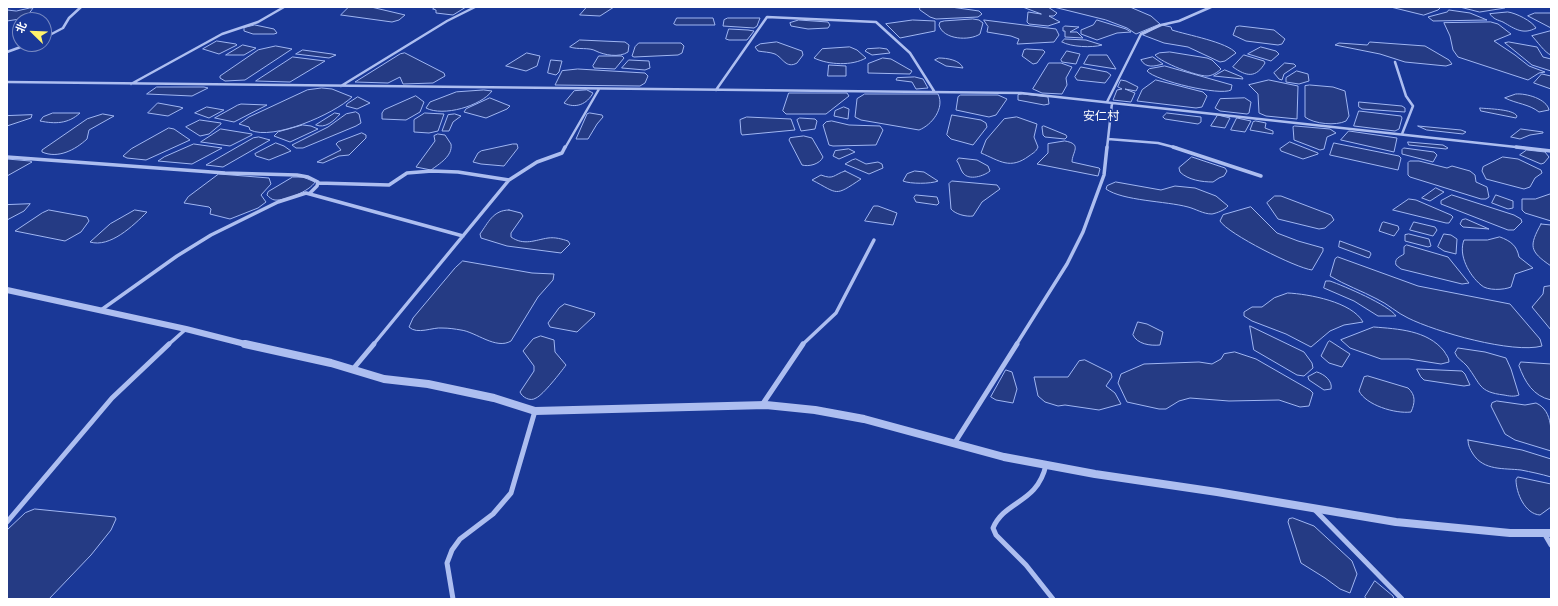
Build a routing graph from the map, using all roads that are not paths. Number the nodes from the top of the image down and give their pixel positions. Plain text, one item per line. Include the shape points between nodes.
1 (81, 7) edge
2 (284, 7) edge
3 (475, 7) edge
4 (1211, 7) edge
5 (52, 34) edge
6 (1395, 62) dead end
7 (7, 82) edge
8 (130, 84) junction
9 (340, 86) junction
10 (599, 89) junction
11 (716, 90) junction
12 (934, 91) junction
13 (1107, 102) junction
14 (1112, 103) junction
15 (1402, 134) junction
16 (1108, 139) junction
17 (1551, 150) edge
18 (7, 157) edge
19 (1262, 176) dead end
20 (509, 180) junction
21 (318, 184) junction
22 (310, 193) junction
23 (463, 236) junction
24 (874, 240) dead end
25 (9, 292) edge
26 (100, 310) junction
27 (186, 329) junction
28 (353, 369) junction
29 (762, 405) junction
30 (535, 411) junction
31 (954, 445) junction
32 (1046, 465) junction
33 (1313, 508) junction
34 (7, 522) edge
35 (1548, 533) edge
36 (1551, 545) edge
37 (453, 599) edge
38 (1053, 599) edge
39 (1402, 599) edge

1 - 5 street via 63,28
2 - 8 street via 258,22 222,34
3 - 9 street via 447,21
4 - 13 street via 1141,34
6 - 15 street via 1406,96 1413,106
7 - 8 street
8 - 9 street
9 - 10 street
10 - 11 street
10 - 20 street via 562,154 537,162
11 - 12 street
11 - 12 street via 767,17 876,22 910,53
12 - 13 street via 1021,93
13 - 14 street
14 - 15 street
14 - 16 street
15 - 17 street
16 - 19 street via 1158,143
16 - 31 street via 1104,175 1076,248
18 - 21 street via 225,173 297,175 317,180
20 - 21 street via 426,171 400,176 389,185 326,182
20 - 23 street
21 - 22 street
22 - 23 street
22 - 26 street via 278,202 217,231
23 - 28 street
24 - 29 street via 836,313 800,347
25 - 26 street
26 - 27 street
27 - 28 street
27 - 34 street via 112,398
28 - 30 street via 384,379 432,384 494,398
29 - 30 street
29 - 31 street via 850,416
30 - 37 street via 510,492 494,514 460,539 452,550 447,562
31 - 32 street
32 - 33 street
32 - 38 street via 1038,487 996,520 993,528 996,535 1026,565
33 - 35 street via 1429,526 1510,533
33 - 39 street
35 - 36 street

